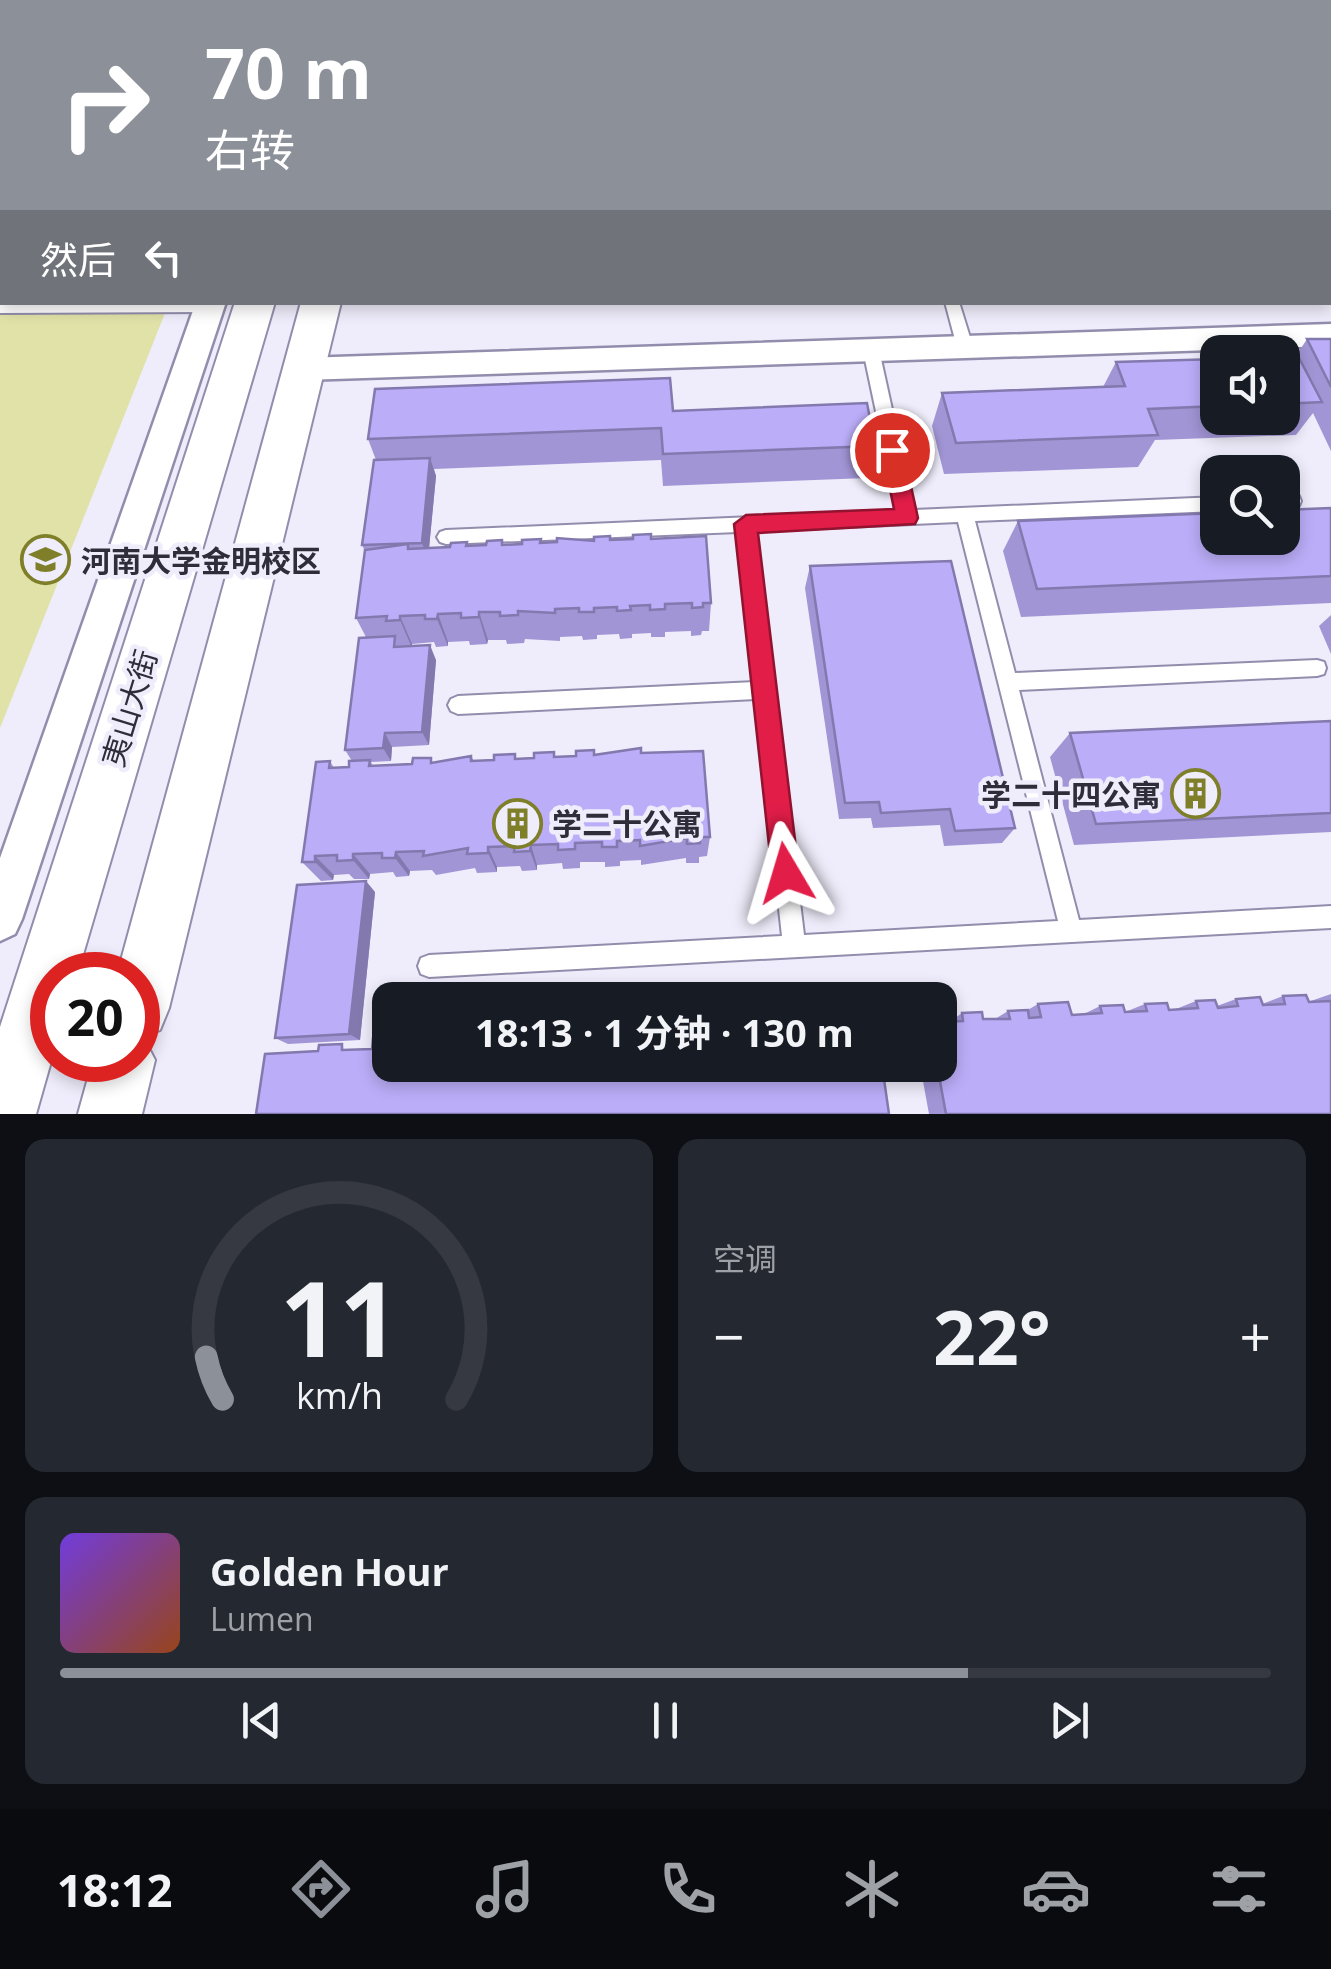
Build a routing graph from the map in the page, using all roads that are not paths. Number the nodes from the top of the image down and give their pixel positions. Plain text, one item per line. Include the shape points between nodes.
1 (169, 305) edge
2 (225, 305) edge
3 (225, 305) edge
4 (320, 305) edge
5 (953, 305) edge
6 (0, 308) edge
7 (1331, 334) edge
8 (966, 347) junction
9 (870, 350) junction
10 (304, 369) junction
11 (1200, 505) edge
12 (964, 515) junction
13 (907, 518) junction
14 (746, 524) junction
15 (446, 537) dead end
16 (1317, 668) dead end
17 (1007, 682) junction
18 (765, 690) junction
19 (458, 704) dead end
20 (1331, 917) edge
21 (0, 919) edge
22 (1071, 931) junction
23 (794, 946) junction
24 (153, 952) edge
25 (430, 966) dead end
26 (118, 1082) edge
27 (4, 1114) edge
28 (110, 1114) edge

1 - 6 lane
2 - 21 street
3 - 27 main road, 夷山大街
4 - 10 main road
5 - 8 lane
7 - 8 street
8 - 9 street
9 - 10 street
9 - 13 lane
10 - 24 main road
11 - 12 lane
12 - 13 lane
12 - 17 lane
13 - 14 lane
14 - 15 lane
14 - 18 lane
16 - 17 lane
17 - 22 lane
18 - 19 lane
18 - 23 lane
20 - 22 lane
22 - 23 lane
23 - 25 lane
26 - 28 main road

